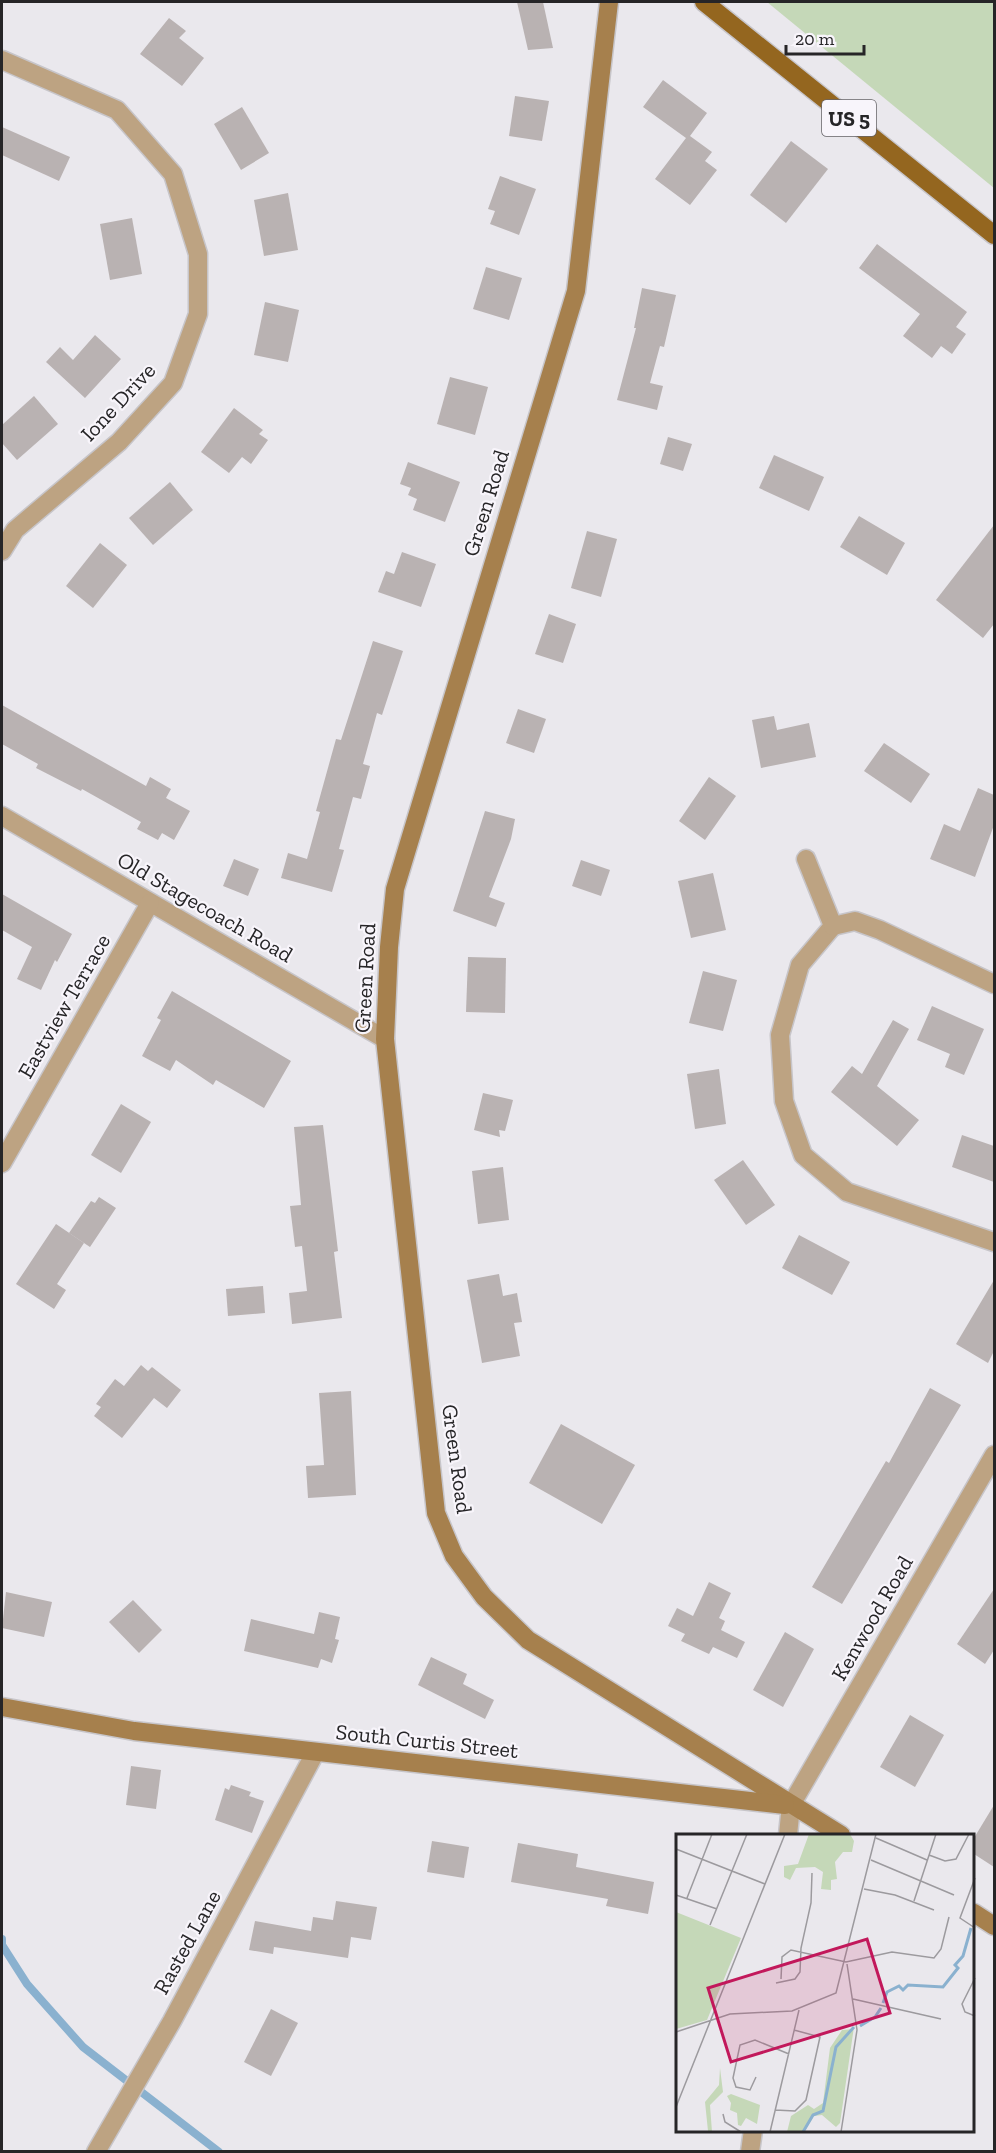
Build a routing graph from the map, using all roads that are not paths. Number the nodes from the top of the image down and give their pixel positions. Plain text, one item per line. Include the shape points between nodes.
1 (609, 2) edge
2 (704, 2) edge
3 (2, 60) edge
4 (994, 235) edge
5 (2, 551) edge
6 (2, 816) edge
7 (806, 860) dead end
8 (150, 903) junction
9 (833, 926) junction
10 (994, 984) edge
11 (385, 1039) junction
12 (2, 1163) edge
13 (994, 1242) edge
14 (994, 1455) edge
15 (2, 1707) edge
16 (315, 1753) junction
17 (791, 1806) junction
18 (788, 1834) edge
19 (839, 1834) edge
20 (975, 1914) edge
21 (994, 1926) edge
22 (753, 2132) edge
23 (96, 2151) edge
24 (750, 2151) edge

1 - 11 street, Green Road via 576,291 395,889
2 - 4 main road, US 5
3 - 5 street, Ione Drive via 117,110 173,174 198,254 198,314 173,383 119,442 15,530
6 - 8 street, Old Stagecoach Road
7 - 9 street
8 - 11 street, Old Stagecoach Road
8 - 12 street, Eastview Terrace
9 - 10 street via 855,921 880,930
9 - 13 street via 800,965 780,1035 784,1101 803,1155 847,1192
11 - 17 street, Green Road via 436,1513 454,1556 484,1598 528,1640
14 - 17 street, Kenwood Road
15 - 16 street, South Curtis Street via 134,1731
16 - 17 street, South Curtis Street
16 - 23 street, Rasted Lane
17 - 18 street
17 - 19 street, South Curtis Street
20 - 21 street
22 - 24 street

